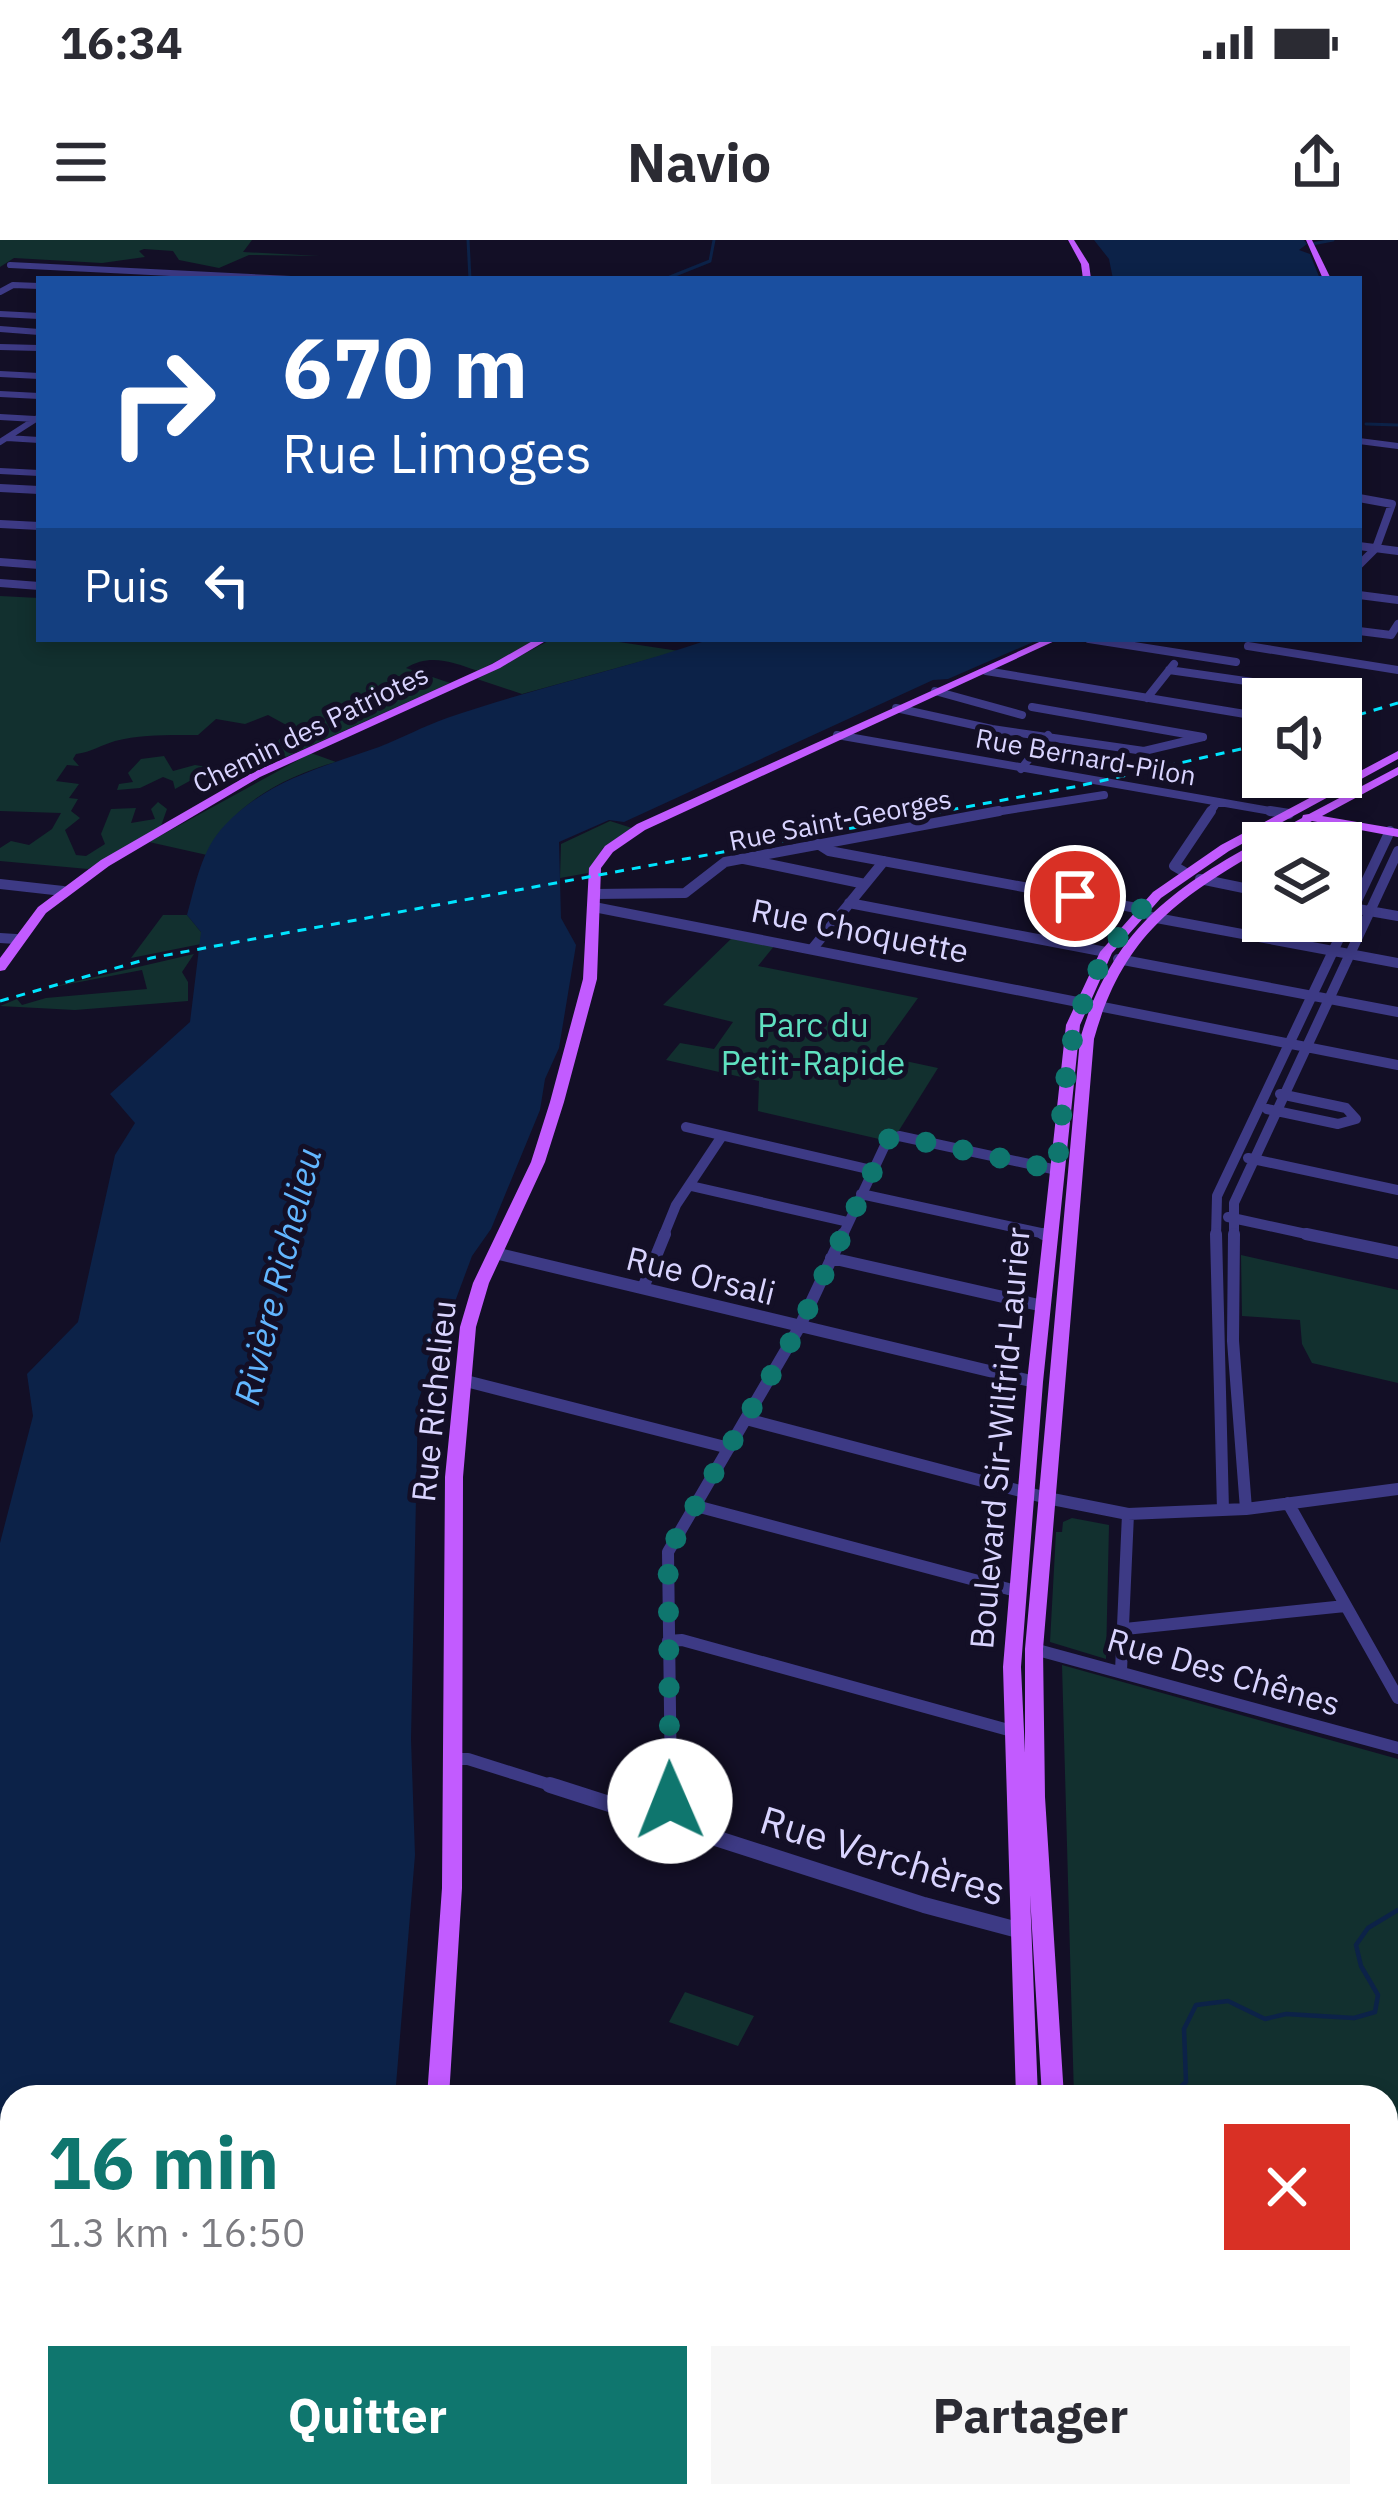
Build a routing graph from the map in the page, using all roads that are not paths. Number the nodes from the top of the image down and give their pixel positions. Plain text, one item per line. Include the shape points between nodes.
1 (1071, 240) edge
2 (1310, 240) edge
3 (10, 265) dead end
4 (87, 268) junction
5 (75, 276) edge
6 (249, 276) edge
7 (1087, 276) edge
8 (1326, 276) edge
9 (36, 286) edge
10 (0, 292) edge
11 (36, 305) edge
12 (0, 314) edge
13 (21, 315) junction
14 (36, 316) edge
15 (0, 329) edge
16 (36, 332) edge
17 (0, 347) edge
18 (36, 348) edge
19 (0, 374) edge
20 (36, 376) edge
21 (0, 394) edge
22 (36, 396) edge
23 (0, 417) edge
24 (36, 418) edge
25 (36, 419) edge
26 (2, 439) edge
27 (36, 440) edge
28 (1362, 441) edge
29 (1398, 446) edge
30 (0, 470) edge
31 (36, 473) edge
32 (0, 488) edge
33 (36, 490) edge
34 (1362, 498) edge
35 (1384, 516) junction
36 (1398, 518) edge
37 (0, 524) edge
38 (36, 526) edge
39 (1362, 546) edge
40 (1376, 548) junction
41 (1398, 551) edge
42 (0, 562) edge
43 (1362, 562) edge
44 (36, 565) edge
45 (0, 583) edge
46 (36, 585) edge
47 (1362, 595) edge
48 (1398, 600) edge
49 (1398, 624) edge
50 (1362, 632) edge
51 (538, 642) edge
52 (1047, 642) edge
53 (1109, 642) edge
54 (1251, 642) edge
55 (1182, 653) junction
56 (1236, 662) junction
57 (986, 670) junction
58 (1169, 670) junction
59 (1398, 670) edge
60 (1223, 678) junction
61 (1242, 681) edge
62 (1054, 684) junction
63 (935, 692) junction
64 (1147, 698) junction
65 (1032, 706) junction
66 (896, 708) junction
67 (1242, 714) edge
68 (1022, 716) junction
69 (1012, 729) junction
70 (837, 735) junction
71 (1048, 735) junction
72 (1398, 754) edge
73 (1022, 769) junction
74 (1398, 770) edge
75 (1104, 795) dead end
76 (1216, 802) junction
77 (1289, 814) junction
78 (1310, 818) junction
79 (1303, 822) edge
80 (1394, 832) edge
81 (818, 844) junction
82 (1398, 850) edge
83 (1242, 853) edge
84 (743, 858) junction
85 (884, 861) junction
86 (1374, 868) junction
87 (1394, 871) edge
88 (1193, 876) junction
89 (0, 884) edge
90 (865, 884) junction
91 (1242, 887) edge
92 (63, 891) junction
93 (1362, 892) edge
94 (594, 900) junction
95 (849, 903) junction
96 (1362, 910) edge
97 (1370, 911) junction
98 (1147, 913) junction
99 (1398, 916) edge
100 (0, 938) edge
101 (16, 939) junction
102 (1338, 942) edge
103 (813, 948) junction
104 (1334, 951) junction
105 (1351, 954) junction
106 (1112, 956) junction
107 (1398, 963) edge
108 (0, 967) edge
109 (1312, 996) junction
110 (1329, 999) junction
111 (1088, 1004) junction
112 (1398, 1012) edge
113 (1289, 1044) junction
114 (1306, 1047) junction
115 (1398, 1065) edge
116 (1267, 1091) junction
117 (1282, 1094) junction
118 (1258, 1107) junction
119 (1275, 1111) junction
120 (686, 1127) dead end
121 (722, 1136) junction
122 (1236, 1156) junction
123 (1252, 1159) junction
124 (872, 1170) junction
125 (1057, 1170) junction
126 (691, 1186) junction
127 (1398, 1190) edge
128 (861, 1194) junction
129 (1215, 1216) junction
130 (1232, 1218) junction
131 (848, 1222) junction
132 (1050, 1235) junction
133 (495, 1253) junction
134 (1398, 1253) edge
135 (831, 1258) junction
136 (643, 1288) junction
137 (1043, 1306) junction
138 (1215, 1309) junction
139 (1232, 1311) junction
140 (800, 1326) junction
141 (462, 1380) junction
142 (1035, 1382) junction
143 (746, 1419) junction
144 (729, 1448) junction
145 (1398, 1489) edge
146 (1036, 1495) junction
147 (1288, 1503) junction
148 (696, 1505) junction
149 (1246, 1508) junction
150 (1223, 1510) junction
151 (1128, 1514) junction
152 (1016, 1591) junction
153 (1346, 1606) junction
154 (1125, 1629) junction
155 (668, 1641) junction
156 (1034, 1649) junction
157 (1121, 1671) junction
158 (1398, 1698) edge
159 (1012, 1731) junction
160 (1398, 1748) edge
161 (452, 1759) junction
162 (662, 1820) junction
163 (1018, 1930) junction
164 (439, 2085) edge
165 (1027, 2085) edge
166 (1052, 2085) edge

1 - 7 main road
2 - 8 main road
3 - 4 street
4 - 5 street
4 - 6 street
9 - 10 street
11 - 13 street
12 - 13 street
13 - 14 street
15 - 16 street
17 - 18 street
19 - 20 street
21 - 22 street
23 - 24 street
25 - 26 street
26 - 27 street
28 - 29 street
30 - 31 street
32 - 33 street
34 - 35 street via 1391,503
35 - 36 street
35 - 40 street
37 - 38 street
39 - 40 street
40 - 41 street
40 - 43 street
42 - 44 street
45 - 46 street
47 - 48 street
49 - 50 street via 1391,635
51 - 92 main road, Chemin des Patriotes via 256,775
52 - 57 main road, Rue Richelieu
53 - 55 street
54 - 56 street
54 - 59 street
55 - 56 street
55 - 58 street
56 - 60 street
57 - 62 street
57 - 63 main road, Rue Richelieu
58 - 60 street
58 - 64 street
60 - 61 street
62 - 64 street
62 - 65 street
63 - 66 main road, Rue Richelieu
63 - 68 street
64 - 67 street
65 - 68 street
65 - 71 street via 1203,737 1144,752
66 - 69 street
66 - 70 main road, Rue Richelieu
68 - 69 street
69 - 71 street
70 - 73 street, Rue Bernard-Pilon
70 - 94 main road, Rue Richelieu via 625,836 598,863
71 - 73 street
72 - 77 main road, Boulevard Sir-Wilfrid-Laurier
73 - 76 street, Rue Bernard-Pilon
74 - 78 main road, Boulevard Sir-Wilfrid-Laurier
75 - 81 street, Rue Saint-Georges
76 - 77 street, Rue Bernard-Pilon
76 - 88 street via 1174,866
77 - 78 main road, Rue Bernard-Pilon
77 - 88 main road, Boulevard Sir-Wilfrid-Laurier
78 - 79 main road, Boulevard Sir-Wilfrid-Laurier
78 - 80 main road, Rue Bernard-Pilon
80 - 86 street
81 - 84 street, Rue Saint-Georges
81 - 85 street
82 - 87 street
83 - 88 main road, Boulevard Sir-Wilfrid-Laurier
84 - 90 street
84 - 94 street, Rue Saint-Georges via 715,866 683,893
85 - 90 street
85 - 98 street
86 - 87 street
86 - 93 street
87 - 97 street
88 - 91 street
88 - 98 main road, Boulevard Sir-Wilfrid-Laurier
89 - 92 street
90 - 95 street
92 - 101 main road, Chemin des Patriotes
94 - 103 street, Rue Choquette
94 - 133 main road, Rue Richelieu via 587,994 557,1102
95 - 103 street
95 - 106 street
96 - 97 street
97 - 99 street
97 - 105 street
98 - 104 street
98 - 106 main road, Boulevard Sir-Wilfrid-Laurier
100 - 101 street
101 - 108 main road, Chemin des Patriotes
102 - 104 street
103 - 111 street, Rue Choquette
104 - 105 street
104 - 109 street
105 - 107 street
105 - 110 street
106 - 109 street
106 - 111 main road, Boulevard Sir-Wilfrid-Laurier
109 - 110 street
109 - 113 street
110 - 112 street
110 - 114 street
111 - 113 street, Rue Choquette
111 - 125 main road, Boulevard Sir-Wilfrid-Laurier via 1070,1045
111 - 146 main road, Boulevard Sir-Wilfrid-Laurier
113 - 114 street, Rue Choquette
113 - 116 street
114 - 115 street, Rue Choquette
114 - 117 street
116 - 117 street
116 - 118 street
117 - 119 street
117 - 119 street via 1346,1108 1356,1119 1338,1124
118 - 119 street
118 - 122 street
119 - 123 street
120 - 121 street
121 - 124 street
121 - 126 street
122 - 123 street
122 - 129 street
123 - 127 street
123 - 130 street
124 - 125 street via 890,1138
124 - 128 street
125 - 132 main road, Boulevard Sir-Wilfrid-Laurier
126 - 131 street
126 - 136 street
128 - 131 street
128 - 132 street
129 - 130 street
129 - 138 street
130 - 134 street
130 - 139 street
131 - 135 street
132 - 137 main road, Boulevard Sir-Wilfrid-Laurier
133 - 136 street, Rue Orsali
133 - 141 main road, Rue Richelieu via 472,1310
135 - 137 street
135 - 140 street
136 - 140 street, Rue Orsali
137 - 142 main road, Boulevard Sir-Wilfrid-Laurier
138 - 139 street
138 - 150 street
139 - 149 street
140 - 142 street, Rue Orsali
140 - 143 street
141 - 144 street
141 - 161 main road, Rue Richelieu
142 - 146 main road, Boulevard Sir-Wilfrid-Laurier
143 - 144 street
143 - 146 street
144 - 148 street
145 - 147 street
146 - 151 street
146 - 152 main road, Boulevard Sir-Wilfrid-Laurier
146 - 156 main road, Boulevard Sir-Wilfrid-Laurier
147 - 149 street
147 - 153 street
148 - 152 street
148 - 155 street via 667,1556
149 - 150 street
150 - 151 street
151 - 154 street
152 - 159 main road, Boulevard Sir-Wilfrid-Laurier
153 - 154 street
153 - 158 street
154 - 157 street
155 - 159 street
155 - 162 street via 670,1801
156 - 157 street, Rue Des Chênes
156 - 166 main road, Boulevard Sir-Wilfrid-Laurier
157 - 160 street, Rue Des Chênes
159 - 163 main road, Boulevard Sir-Wilfrid-Laurier
161 - 162 street, Rue Verchères
161 - 164 main road, Rue Richelieu
162 - 163 street, Rue Verchères
163 - 165 main road, Boulevard Sir-Wilfrid-Laurier

